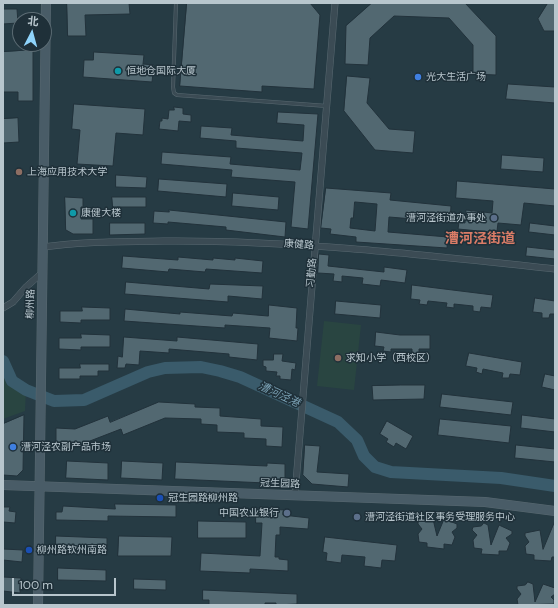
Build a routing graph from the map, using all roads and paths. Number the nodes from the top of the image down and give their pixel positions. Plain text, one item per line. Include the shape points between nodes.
1 (46, 3) edge
2 (176, 3) edge
3 (335, 3) edge
4 (328, 106) junction
5 (43, 246) junction
6 (314, 246) junction
7 (555, 269) edge
8 (43, 272) junction
9 (3, 308) edge
10 (3, 485) edge
11 (40, 486) junction
12 (294, 496) junction
13 (555, 511) edge
14 (38, 605) edge

1 - 5 street, 柳州路
2 - 4 lane via 172,87 174,93
3 - 4 street, 习勤路
4 - 6 street, 习勤路
5 - 6 street, 康健路 via 82,242 214,241
5 - 8 street, 柳州路
6 - 7 street, 康健路
6 - 12 street, 习勤路
8 - 9 street via 13,302
8 - 11 street, 柳州路
10 - 11 street, 冠生园路
11 - 12 street, 冠生园路
11 - 14 street, 柳州路
12 - 13 street, 冠生园路 via 491,503

